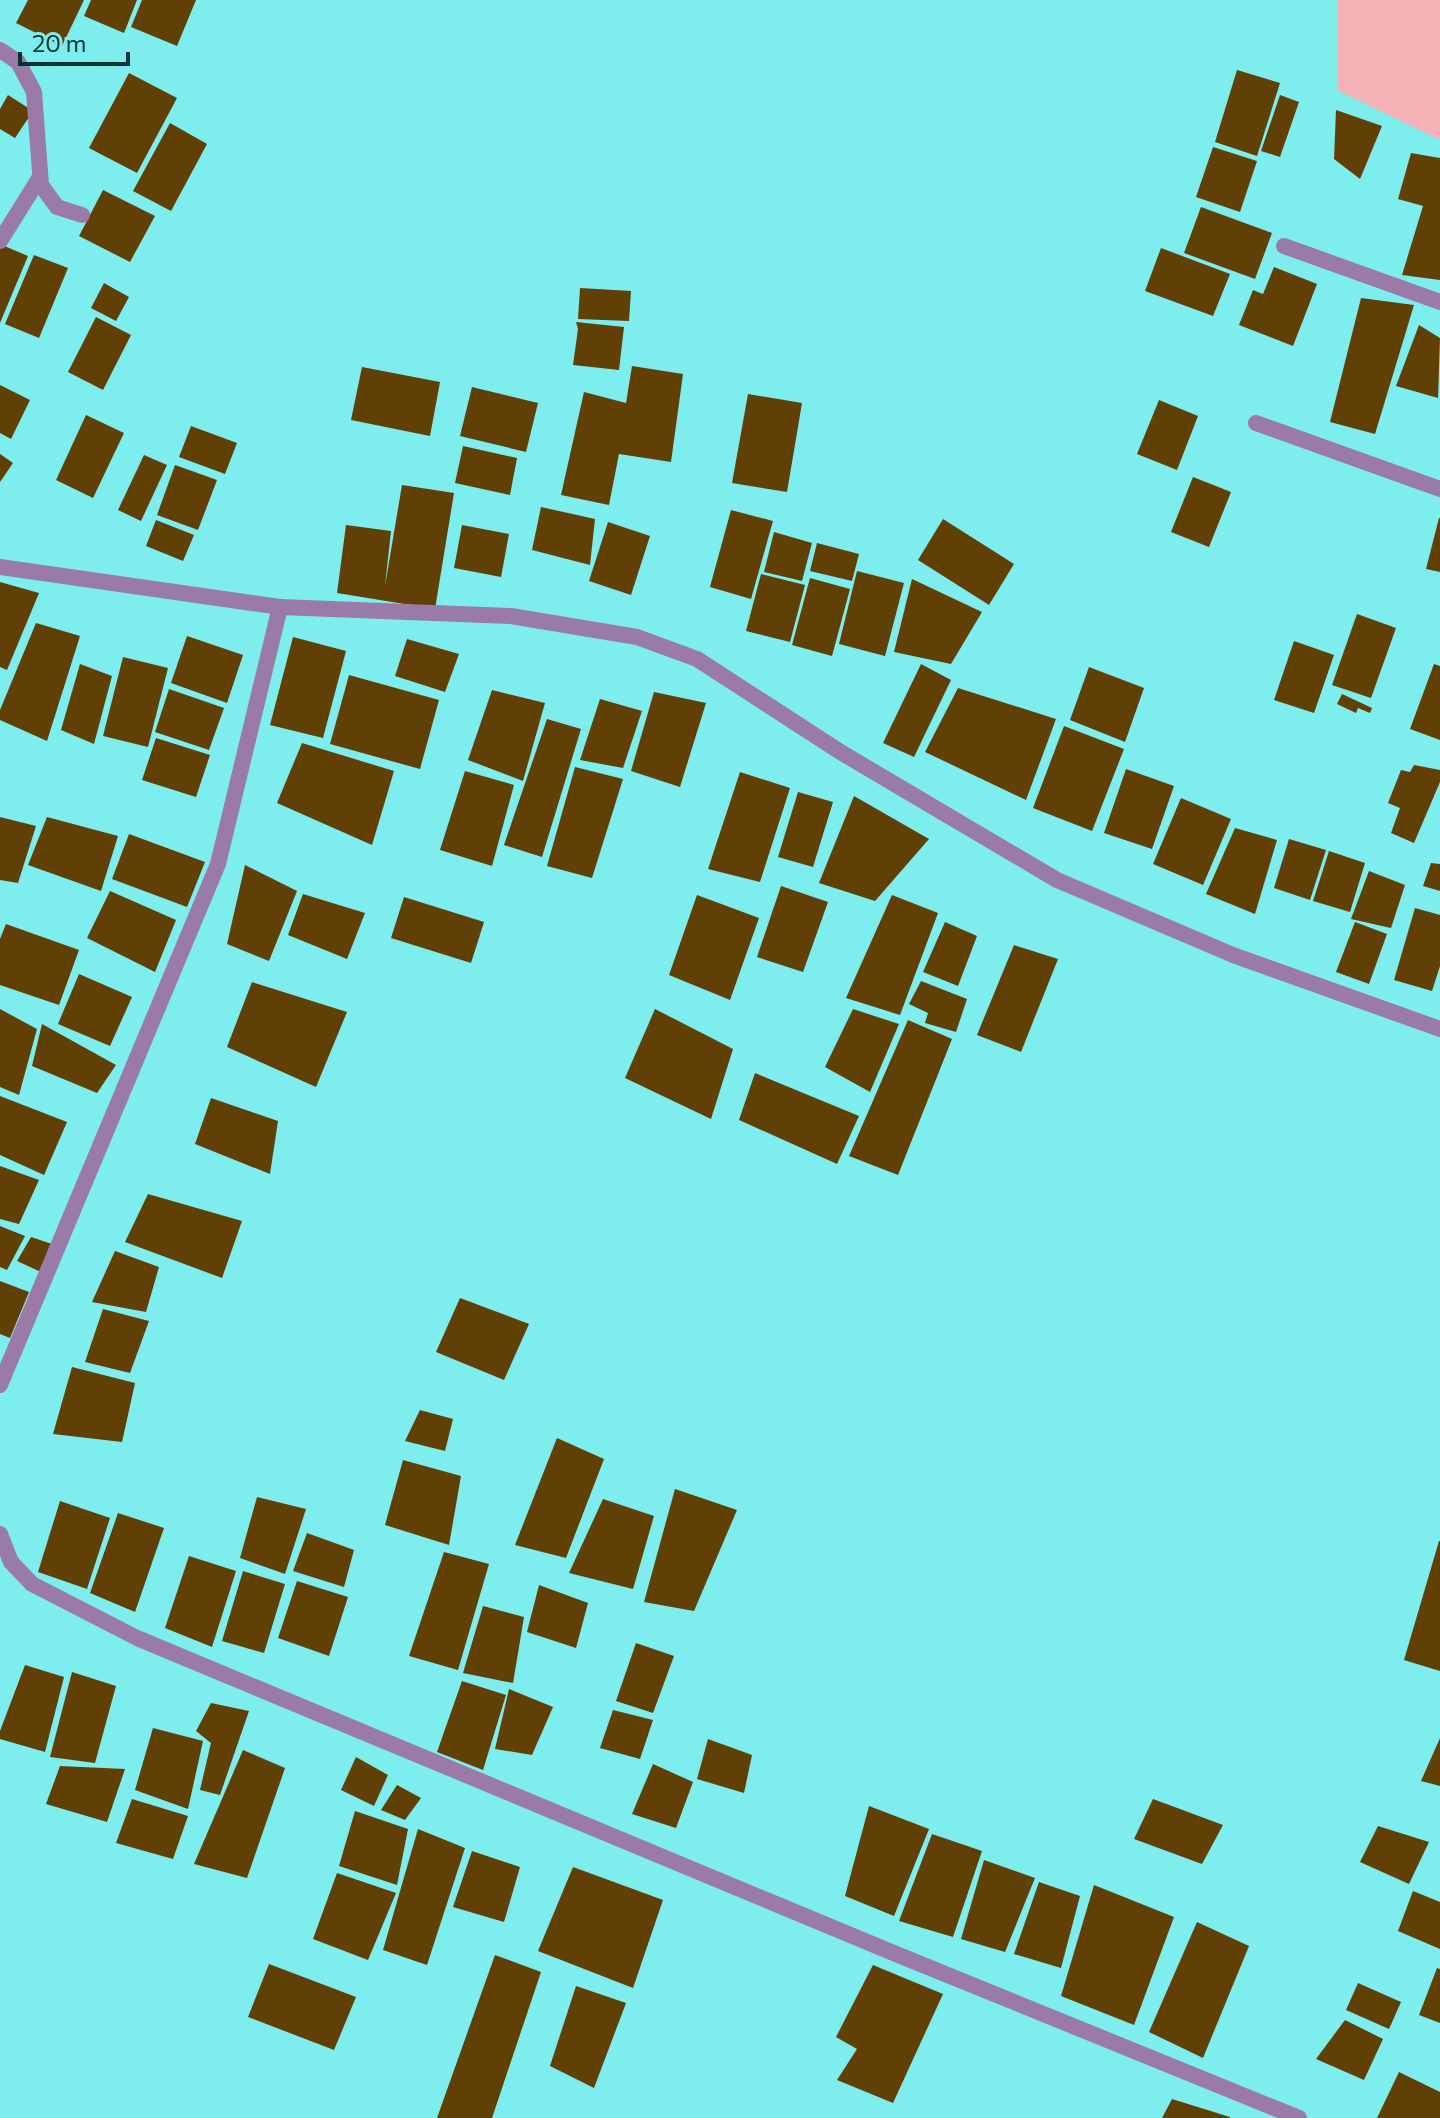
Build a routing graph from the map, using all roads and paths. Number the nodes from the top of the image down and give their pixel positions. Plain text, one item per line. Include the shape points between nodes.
1 (0, 50) edge
2 (40, 177) junction
3 (82, 215) dead end
4 (0, 241) edge
5 (1284, 246) dead end
6 (1440, 302) edge
7 (1256, 423) dead end
8 (1440, 489) edge
9 (0, 567) edge
10 (280, 607) junction
11 (1440, 1029) edge
12 (0, 1385) edge
13 (0, 1534) edge
14 (1299, 2118) edge

1 - 2 street via 18,62 34,92
2 - 3 street via 57,207
2 - 4 street
5 - 6 street
7 - 8 street
9 - 10 street
10 - 11 street via 511,616 637,637 697,659 842,753 1057,880 1233,955
10 - 12 street via 218,864
13 - 14 street via 11,1562 32,1584 137,1638

